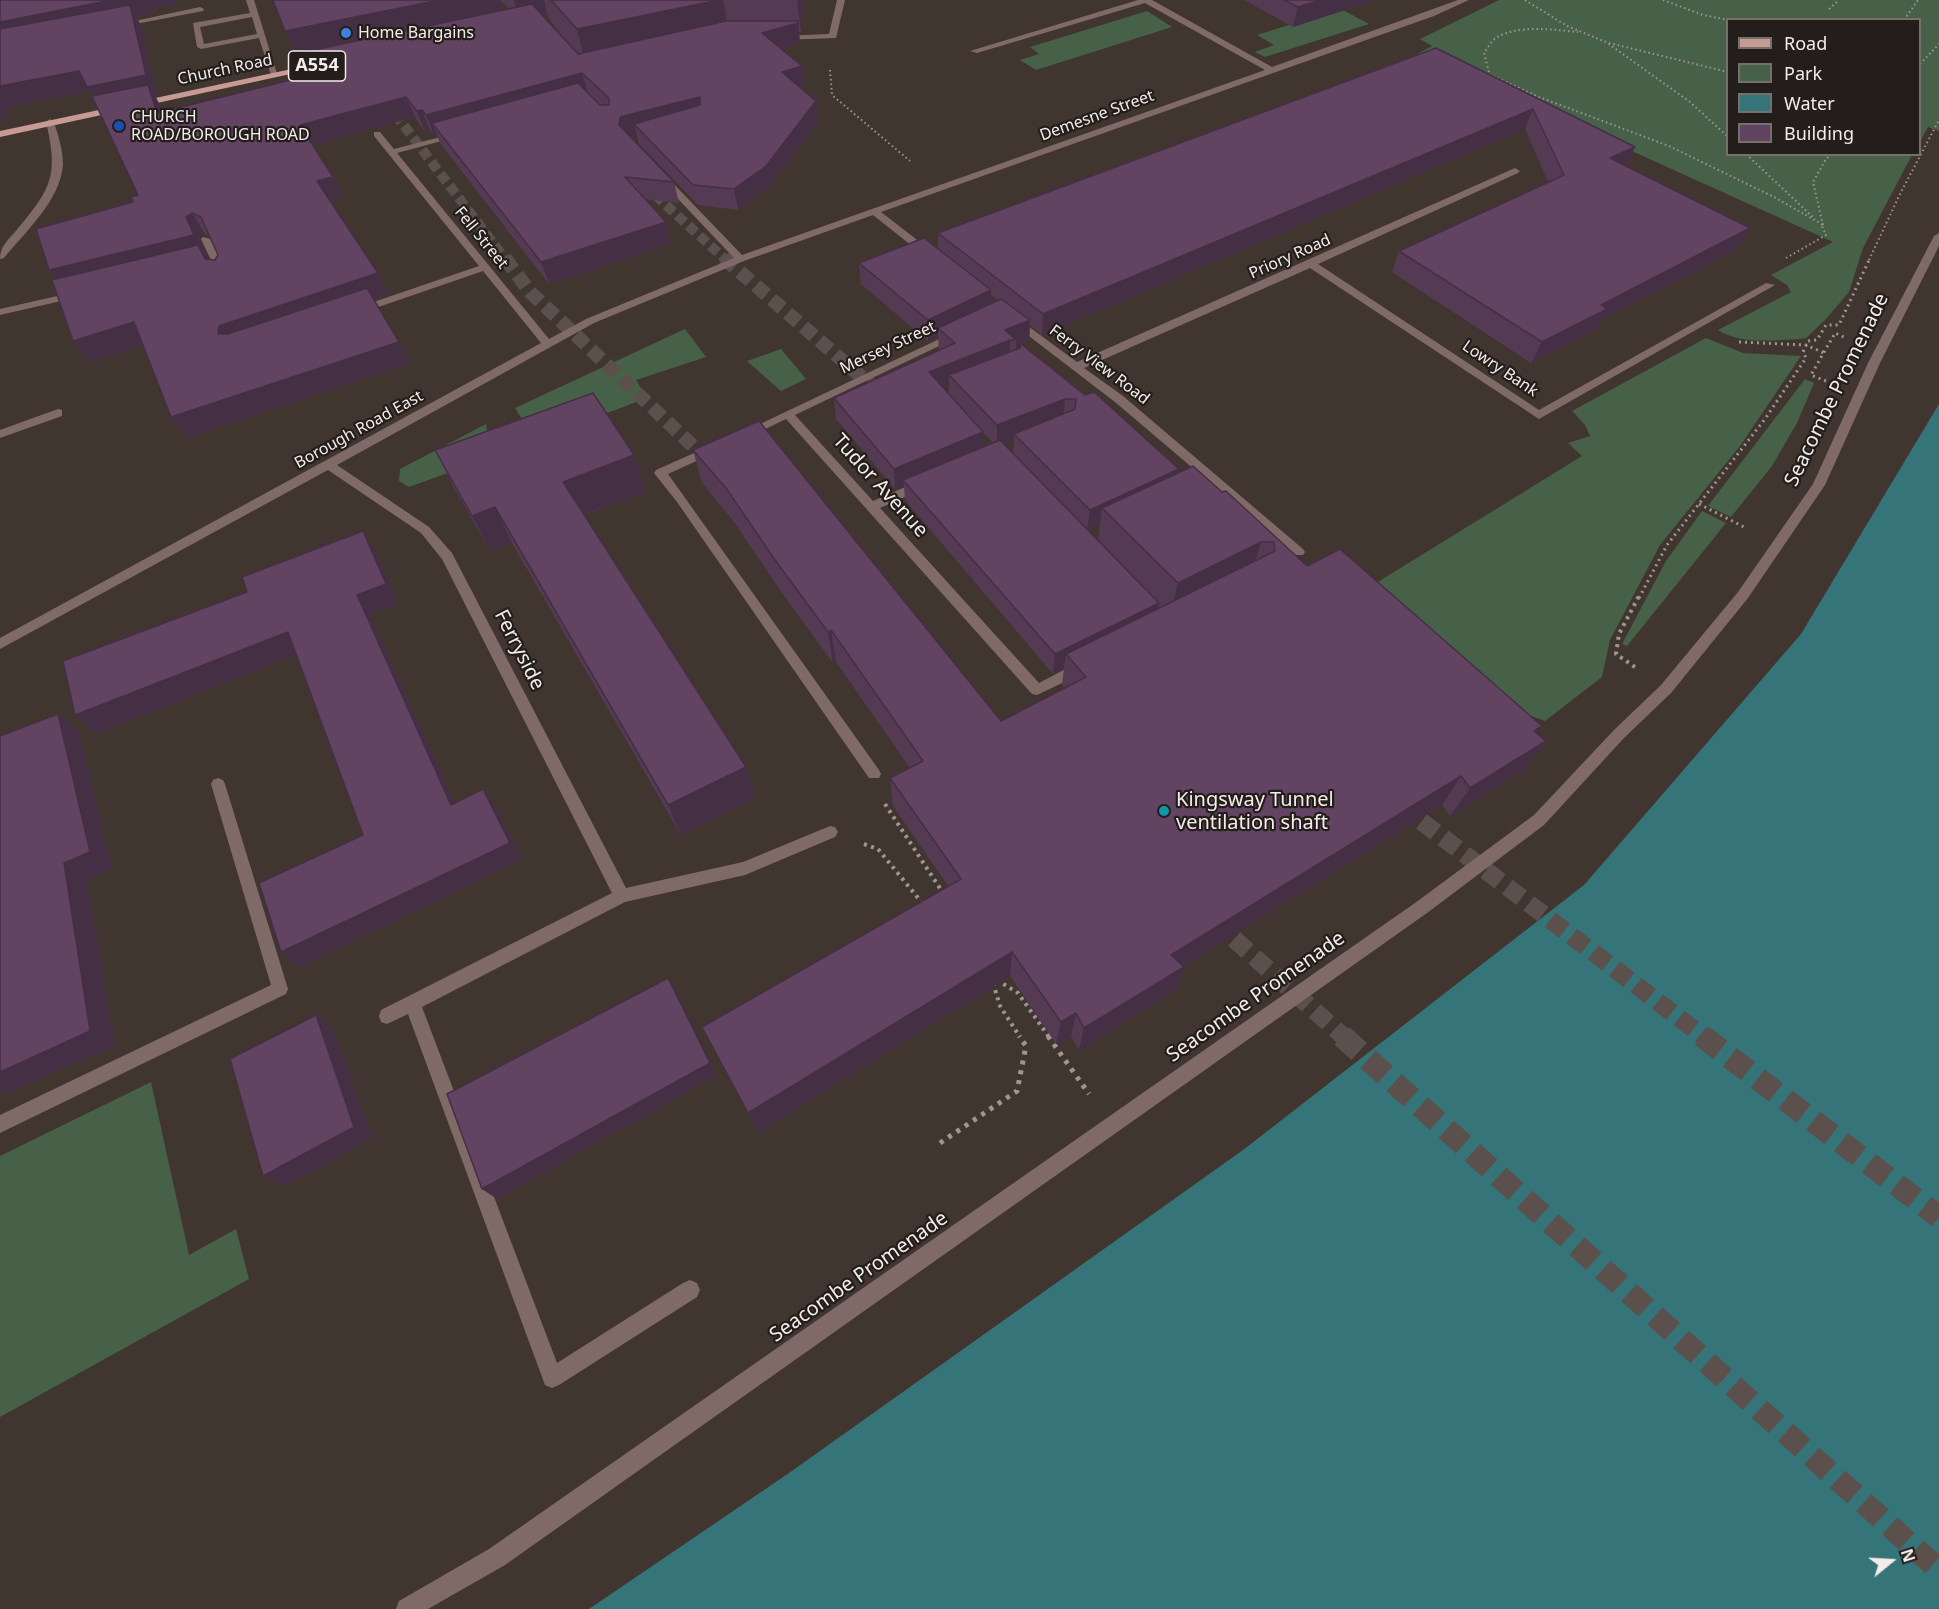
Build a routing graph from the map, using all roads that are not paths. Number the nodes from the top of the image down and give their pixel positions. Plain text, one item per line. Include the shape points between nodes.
1 (250, 0) edge
2 (841, 0) edge
3 (1146, 0) edge
4 (1465, 0) edge
5 (200, 9) dead end
6 (255, 14) junction
7 (116, 25) edge
8 (261, 34) junction
9 (768, 38) edge
10 (974, 51) dead end
11 (333, 63) edge
12 (1270, 70) junction
13 (275, 75) junction
14 (50, 122) junction
15 (472, 130) edge
16 (0, 134) edge
17 (377, 134) edge
18 (392, 152) junction
19 (653, 167) edge
20 (1515, 171) dead end
21 (874, 211) junction
22 (1939, 236) edge
23 (206, 239) edge
24 (0, 256) edge
25 (740, 259) junction
26 (938, 262) edge
27 (1311, 264) junction
28 (486, 267) junction
29 (224, 277) edge
30 (1770, 285) road end
31 (94, 290) edge
32 (0, 312) edge
33 (350, 313) edge
34 (1002, 313) edge
35 (970, 328) edge
36 (547, 344) junction
37 (1076, 367) junction
38 (58, 413) dead end
39 (788, 414) junction
40 (0, 434) edge
41 (329, 465) junction
42 (933, 480) edge
43 (872, 506) junction
44 (1299, 552) dead end
45 (0, 644) edge
46 (1097, 659) edge
47 (874, 774) dead end
48 (218, 784) dead end
49 (830, 832) road end
50 (622, 896) junction
51 (412, 1004) junction
52 (387, 1017) dead end
53 (0, 1124) edge
54 (690, 1290) dead end
55 (407, 1609) edge

1 - 6 street
2 - 9 street via 833,36
3 - 10 street
3 - 12 street
4 - 12 street, Demesne Street
5 - 7 street
6 - 8 street
6 - 8 street via 196,25 201,46
8 - 13 street
11 - 13 main road, Church Road / A554
12 - 21 street, Demesne Street
13 - 14 main road, Church Road / A554
14 - 16 main road, Church Road / A554
14 - 24 street via 57,173 44,200
15 - 18 street
17 - 18 street, Fell Street
18 - 28 street, Fell Street
19 - 25 street
20 - 27 street, Priory Road
21 - 25 street, Demesne Street
21 - 26 street
22 - 55 street, Seacombe Promenade via 1874,363 1819,485 1743,595 1666,689 1539,820 1112,1127 496,1557
23 - 29 street via 210,261
25 - 36 street, Borough Road East via 591,321
27 - 30 street, Lowry Bank via 1539,415
27 - 37 street, Priory Road
28 - 33 street
28 - 36 street, Fell Street
31 - 32 street
34 - 37 street, Ferry View Road
35 - 39 street, Mersey Street
36 - 41 street, Borough Road East
37 - 44 street, Ferry View Road
38 - 40 street
39 - 43 street, Tudor Avenue
39 - 47 street via 660,473
41 - 45 street, Borough Road East
41 - 50 street, Ferryside via 425,530 447,556
42 - 43 street
43 - 46 street, Tudor Avenue via 1037,690
48 - 53 street via 280,989
49 - 50 street via 745,868
50 - 51 street
51 - 52 street
51 - 54 street via 552,1378

